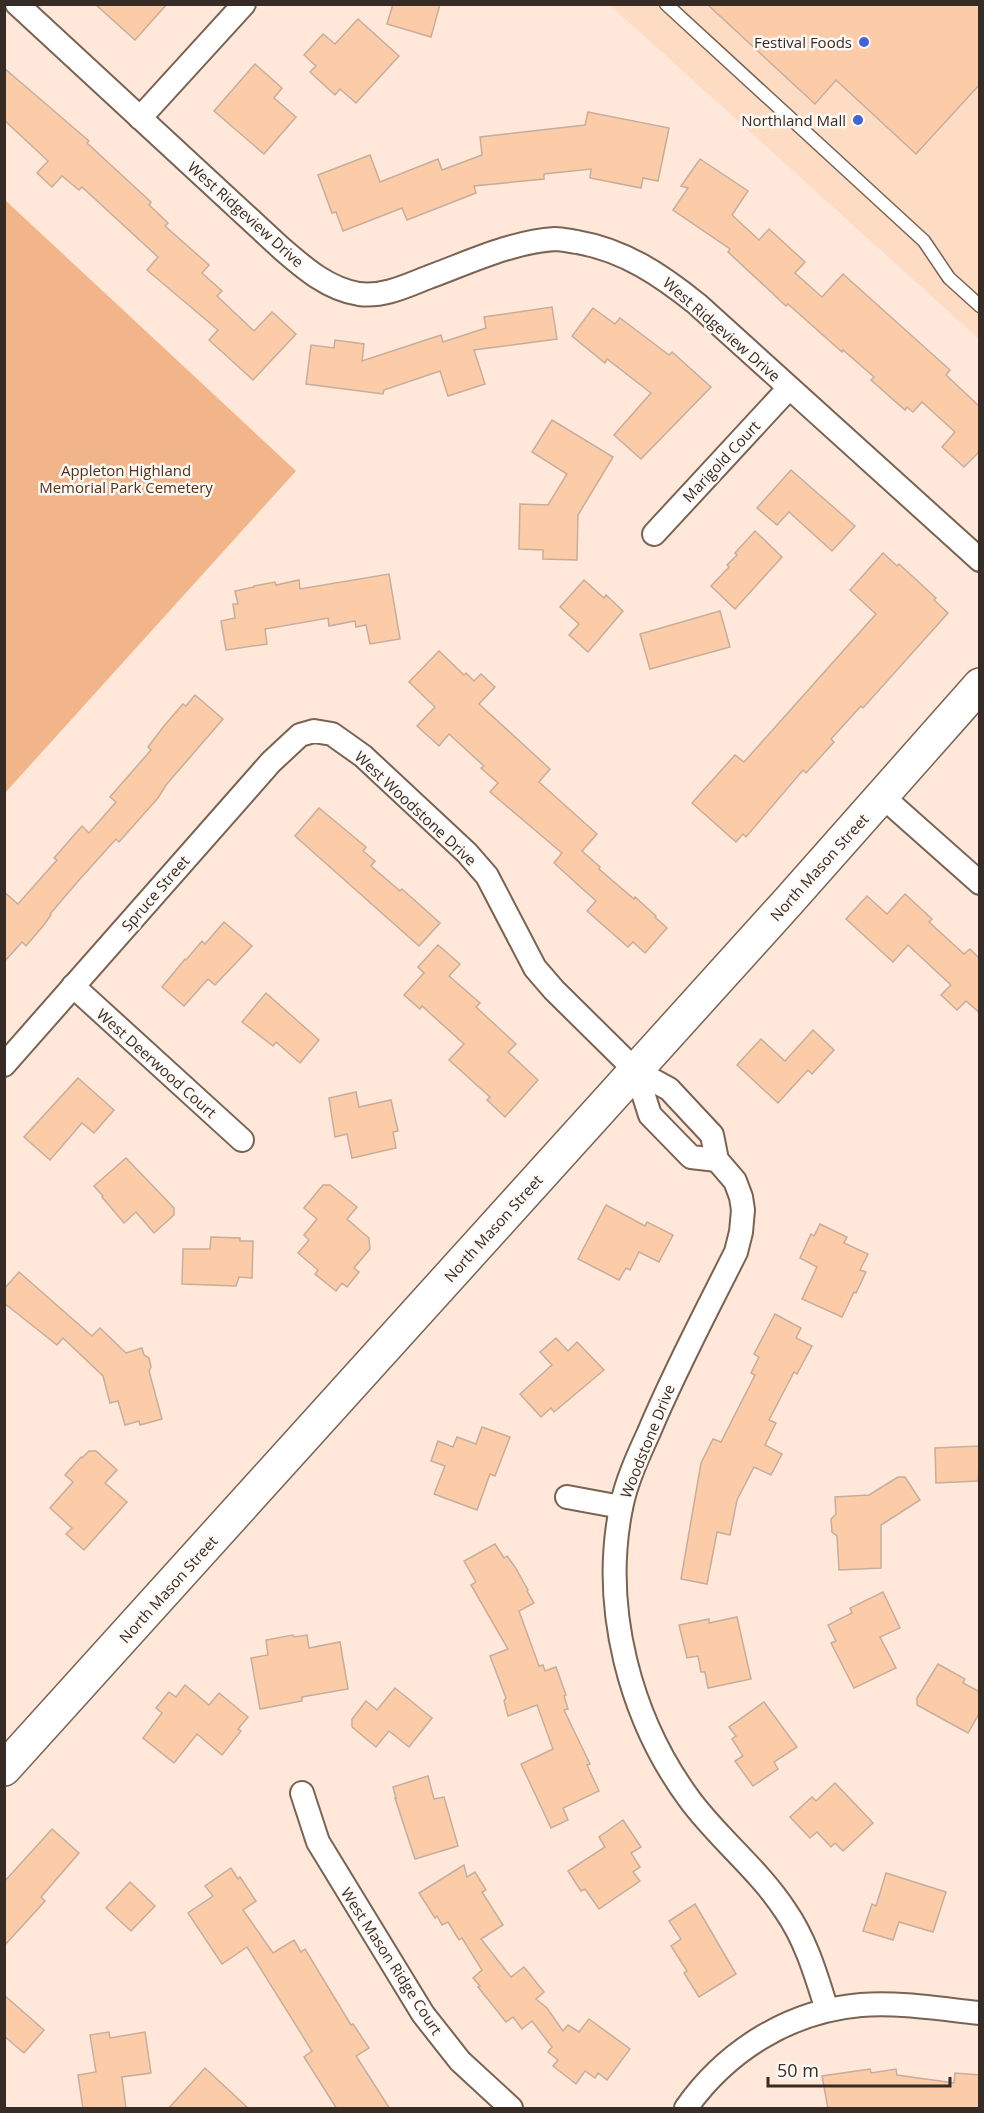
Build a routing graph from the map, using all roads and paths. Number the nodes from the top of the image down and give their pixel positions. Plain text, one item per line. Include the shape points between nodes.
1 (17, 4) edge
2 (244, 4) edge
3 (666, 4) edge
4 (140, 118) junction
5 (980, 306) edge
6 (789, 388) junction
7 (654, 534) dead end
8 (980, 560) edge
9 (980, 685) edge
10 (314, 731) joint
11 (882, 796) junction
12 (980, 883) edge
13 (73, 986) junction
14 (4, 1065) edge
15 (636, 1071) junction
16 (242, 1140) dead end
17 (717, 1160) junction
18 (567, 1497) dead end
19 (621, 1507) junction
20 (4, 1769) edge
21 (302, 1793) dead end
22 (827, 2010) junction
23 (980, 2013) edge
24 (512, 2109) edge
25 (686, 2109) edge

1 - 4 street, West Ridgeview Drive
2 - 4 street
3 - 5 lane via 924,241 949,278
4 - 6 street, West Ridgeview Drive via 304,268 339,288 359,294 391,292 511,246 557,239 588,244 632,259 665,279
6 - 7 street, Marigold Court
6 - 8 street, West Ridgeview Drive
9 - 11 street, North Mason Street
10 - 13 street, Spruce Street via 300,735 271,762
10 - 15 street, West Woodstone Drive via 332,734 363,756 467,853 487,876 535,968
11 - 12 street
11 - 15 street, North Mason Street
13 - 14 street, Spruce Street
13 - 16 street, West Deerwood Court
15 - 17 street, Woodstone Drive via 669,1089 712,1135
15 - 17 street via 650,1115 691,1157
15 - 20 street, North Mason Street
17 - 19 street, Woodstone Drive via 735,1181 741,1197 741,1232 736,1252 666,1392
18 - 19 street
19 - 22 street, Woodstone Drive via 616,1542 616,1606 634,1690 647,1727 670,1772 692,1803 785,1910 807,1947
21 - 24 street, West Mason Ridge Court via 318,1842 423,2014 460,2061
22 - 23 street via 908,2005
22 - 25 street via 780,2026 726,2062

